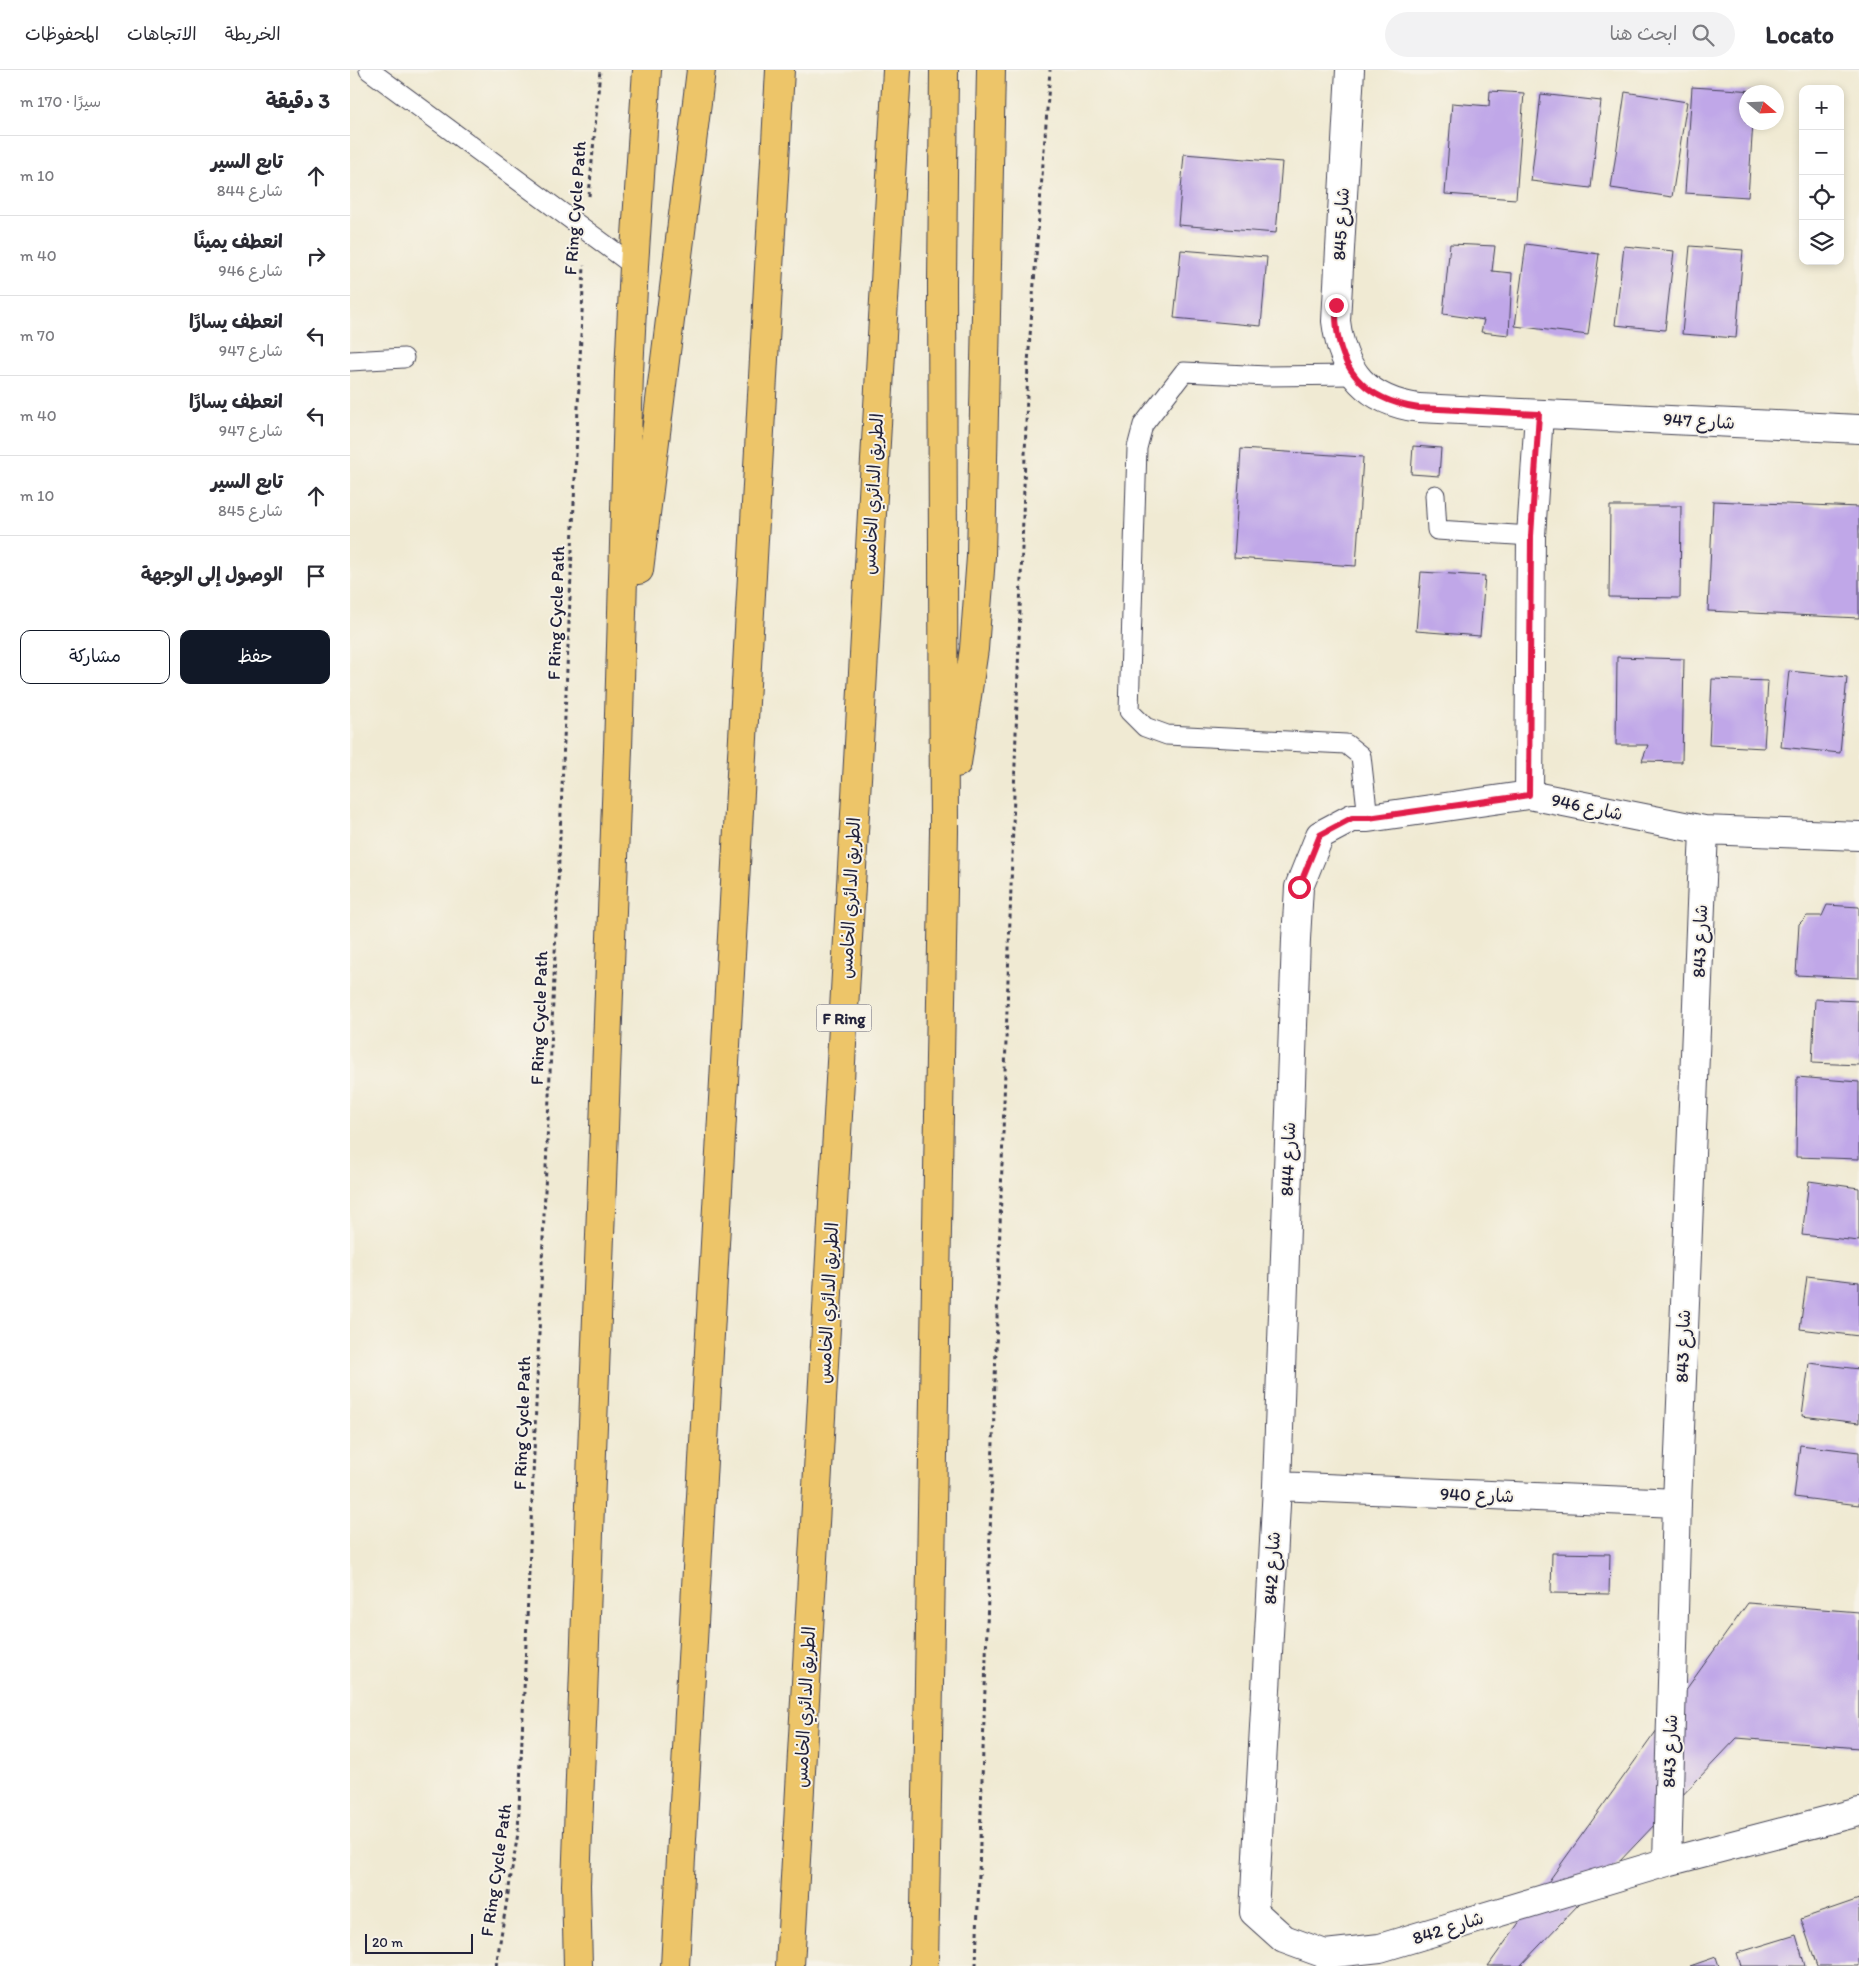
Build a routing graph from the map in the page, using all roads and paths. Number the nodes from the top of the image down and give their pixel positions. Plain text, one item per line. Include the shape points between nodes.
1 (369, 70) edge
2 (600, 70) edge
3 (648, 70) edge
4 (701, 70) edge
5 (780, 70) edge
6 (897, 70) edge
7 (944, 70) edge
8 (991, 70) edge
9 (1050, 70) edge
10 (1350, 70) edge
11 (586, 230) junction
12 (634, 266) junction
13 (404, 358) dead end
14 (350, 360) edge
15 (1354, 375) junction
16 (1539, 414) junction
17 (1859, 429) edge
18 (1435, 495) dead end
19 (1531, 536) junction
20 (618, 749) junction
21 (1529, 795) junction
22 (1368, 818) junction
23 (1704, 830) junction
24 (944, 831) junction
25 (1320, 835) joint
26 (1859, 836) edge
27 (1277, 1486) junction
28 (1677, 1503) junction
29 (1859, 1812) edge
30 (1667, 1862) junction
31 (576, 1885) junction
32 (496, 1966) edge
33 (566, 1966) edge
34 (578, 1966) edge
35 (675, 1966) edge
36 (790, 1966) edge
37 (924, 1966) edge
38 (976, 1966) edge

1 - 11 lane
2 - 11 path, F Ring Cycle Path
3 - 12 highway
4 - 20 highway
5 - 35 highway
6 - 36 highway, الطريق الدائري الخامس / F Ring
7 - 24 highway
8 - 24 highway via 981,557 974,649
9 - 38 path via 1028,363
10 - 15 street, شارع 845 via 1336,321 1344,358
11 - 12 lane
11 - 32 path, F Ring Cycle Path via 518,1833
12 - 20 highway
13 - 14 lane
15 - 16 street, شارع 947 via 1382,399 1400,406
15 - 22 lane via 1267,376 1184,372 1142,425 1137,448 1129,711 1146,728 1167,735 1346,744 1361,756
16 - 17 street, شارع 947
16 - 19 street
18 - 19 lane via 1438,530
19 - 21 street
20 - 31 highway
21 - 22 street, شارع 946
21 - 23 street, شارع 946
22 - 25 street, شارع 946 via 1352,818
23 - 26 street, شارع 946
23 - 28 street, شارع 843
24 - 37 highway
25 - 27 street, شارع 844 via 1299,887
27 - 28 street, شارع 940
27 - 30 street, شارع 842 via 1254,1912 1284,1939 1325,1954 1380,1948
28 - 30 street, شارع 843
29 - 30 street, شارع 842
31 - 33 highway
31 - 34 highway

